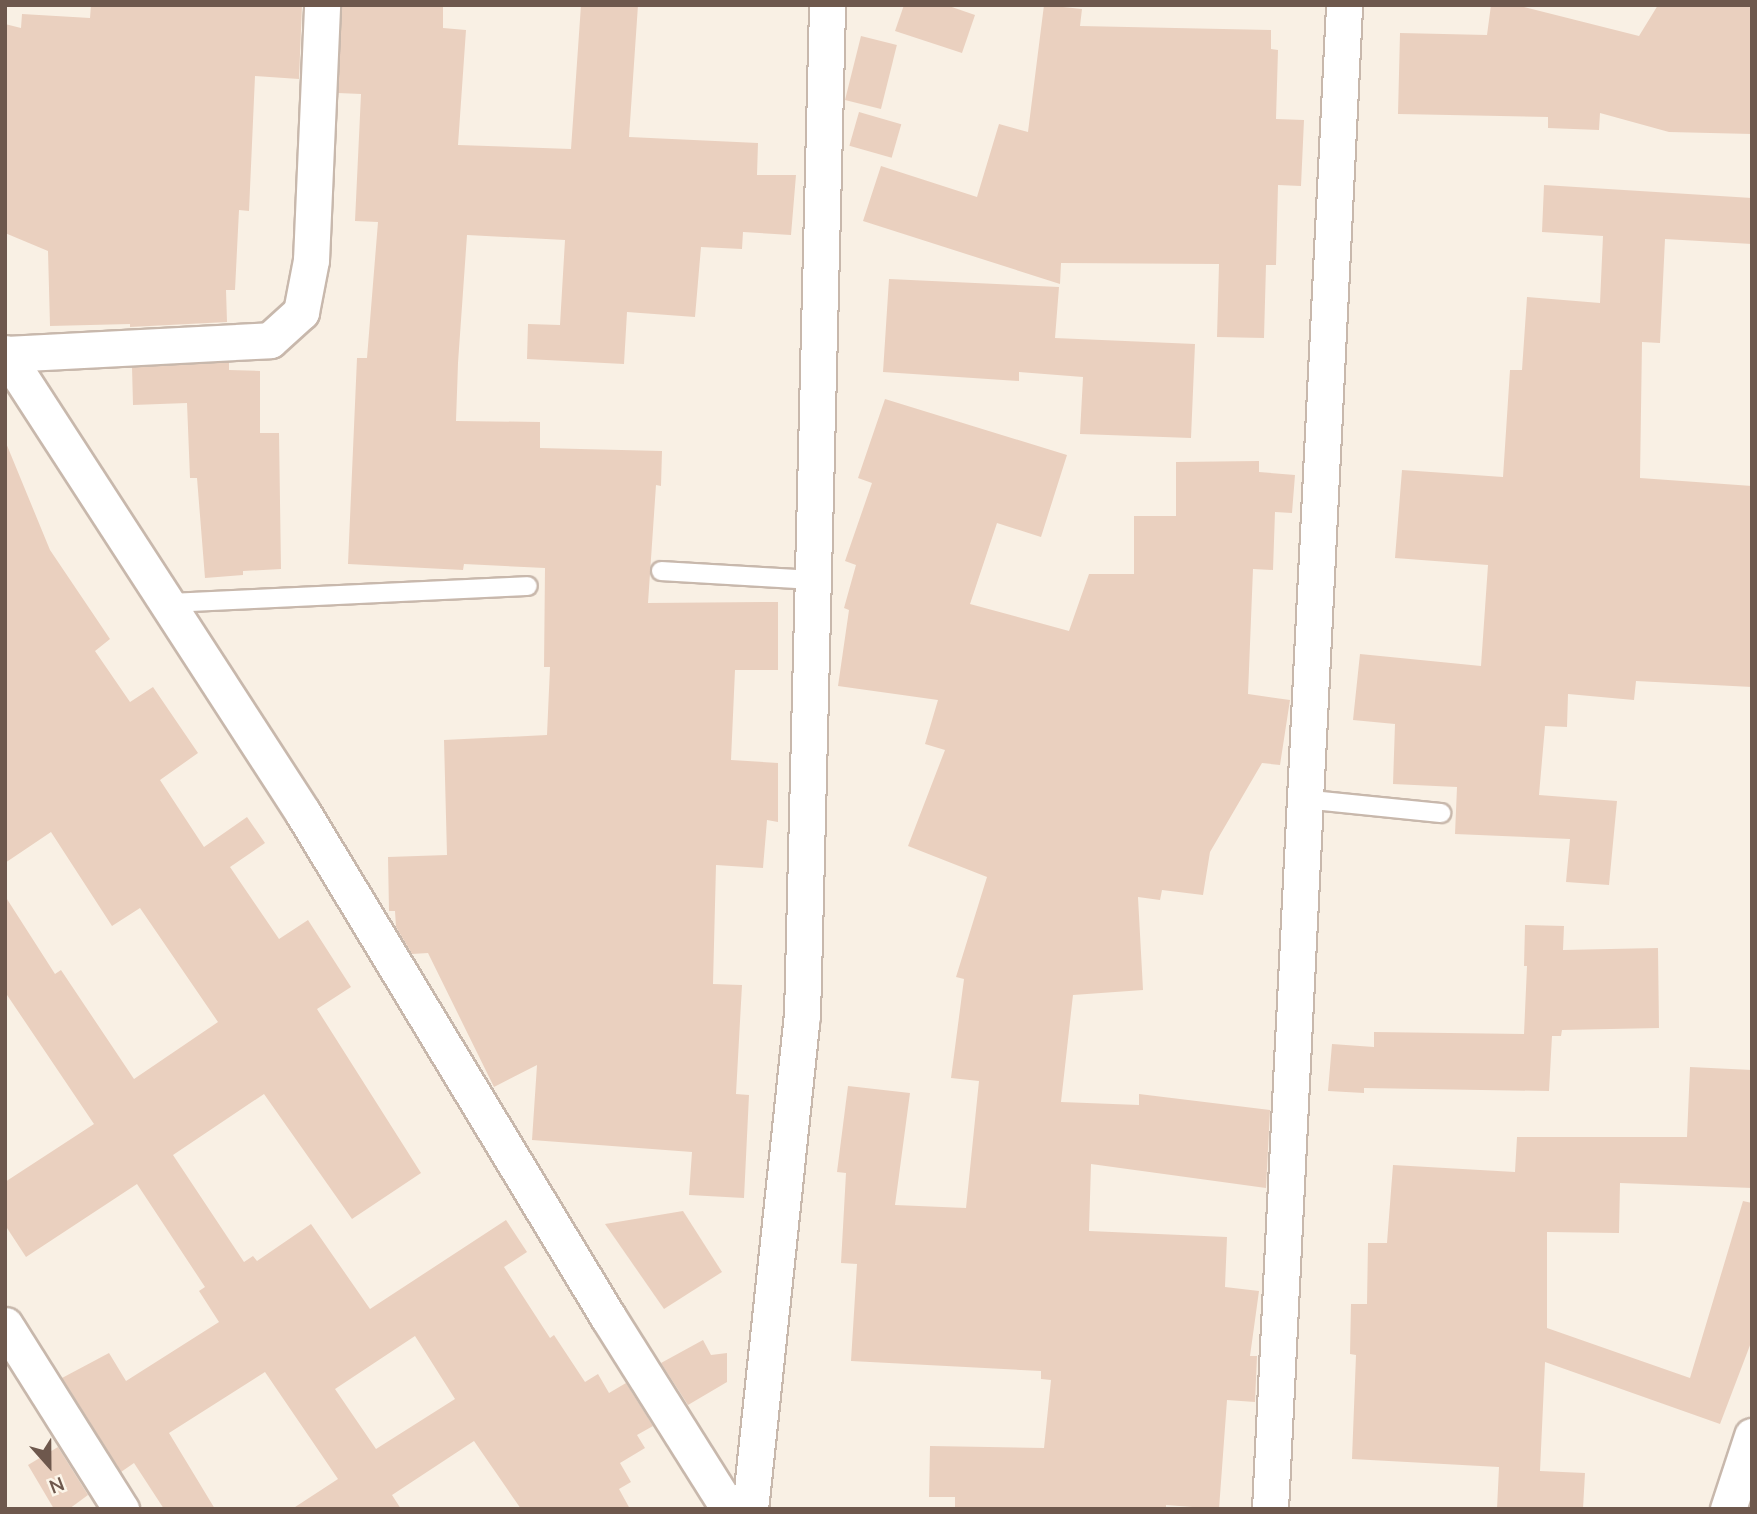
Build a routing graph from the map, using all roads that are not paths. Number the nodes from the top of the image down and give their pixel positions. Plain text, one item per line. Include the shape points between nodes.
1 (322, 5) edge
2 (827, 5) edge
3 (1345, 5) edge
4 (6, 353) edge
5 (660, 571) dead end
6 (813, 580) junction
7 (528, 586) dead end
8 (168, 603) junction
9 (1303, 799) junction
10 (1441, 813) dead end
11 (5, 1325) edge
12 (1752, 1436) edge
13 (121, 1509) edge
14 (729, 1509) edge
15 (750, 1509) edge
16 (1270, 1509) edge
17 (1728, 1509) edge

1 - 4 street via 311,260 300,312 270,340
2 - 6 street
3 - 9 street
4 - 8 street
5 - 6 lane
6 - 15 street via 802,1016
7 - 8 lane
8 - 14 street via 303,813
9 - 10 lane
9 - 16 street
11 - 13 street
12 - 17 street

